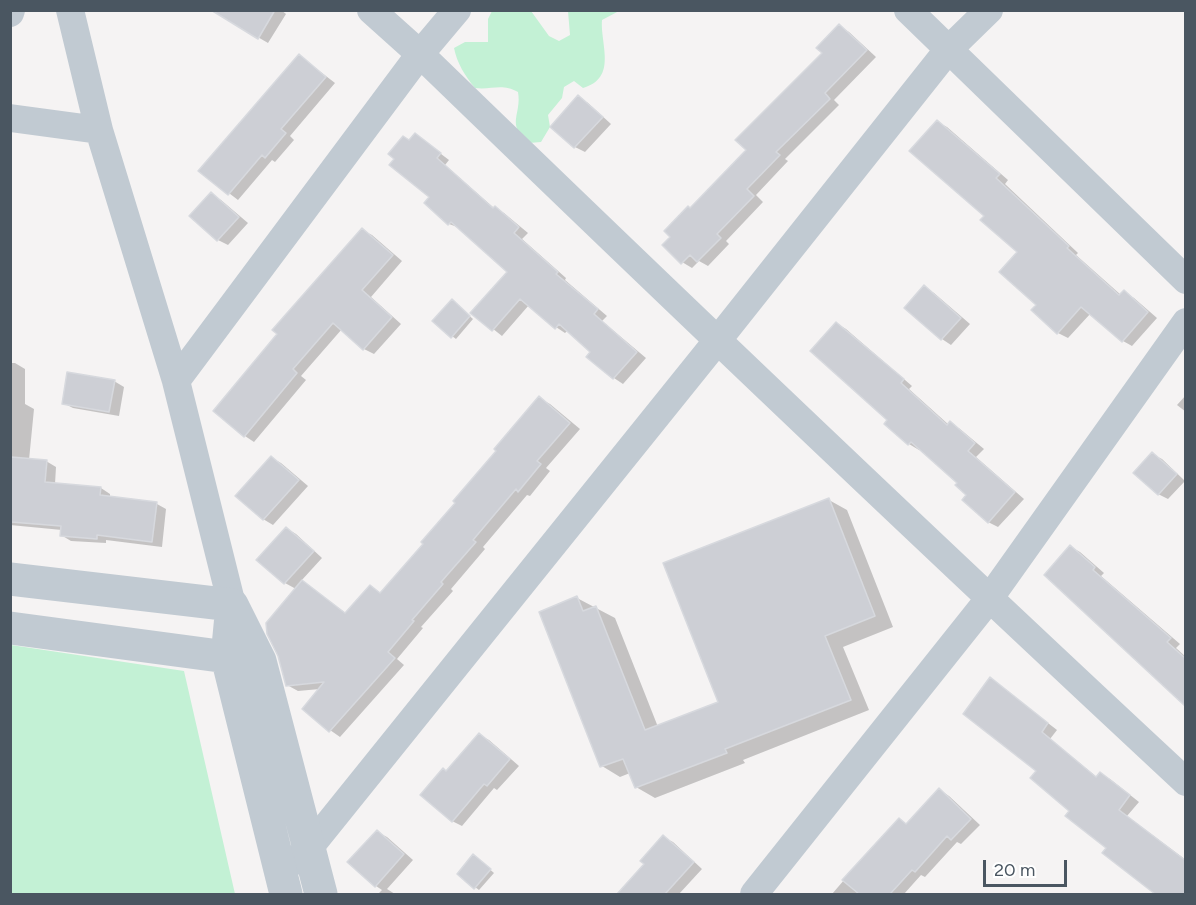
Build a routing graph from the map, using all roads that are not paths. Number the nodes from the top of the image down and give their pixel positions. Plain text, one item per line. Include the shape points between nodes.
1 (70, 10) edge
2 (371, 10) edge
3 (457, 10) edge
4 (908, 10) edge
5 (989, 10) edge
6 (948, 50) junction
7 (420, 54) junction
8 (10, 118) edge
9 (99, 130) junction
10 (1185, 280) edge
11 (1185, 322) edge
12 (717, 341) junction
13 (176, 381) junction
14 (10, 579) edge
15 (989, 599) junction
16 (232, 605) junction
17 (10, 628) edge
18 (227, 657) junction
19 (261, 667) junction
20 (1185, 782) edge
21 (309, 848) junction
22 (283, 885) edge
23 (321, 894) edge
24 (754, 894) edge

1 - 9 street
2 - 7 street
3 - 7 street
4 - 6 street
5 - 6 street
6 - 10 street
6 - 12 street
7 - 12 street
7 - 13 street
8 - 9 street
9 - 13 street
11 - 15 street
12 - 15 street
12 - 21 street
13 - 16 street
14 - 16 street
15 - 20 street
15 - 24 street
16 - 18 street
16 - 19 street
17 - 18 street
18 - 19 street
18 - 22 street
19 - 21 street
21 - 22 street
21 - 23 street

